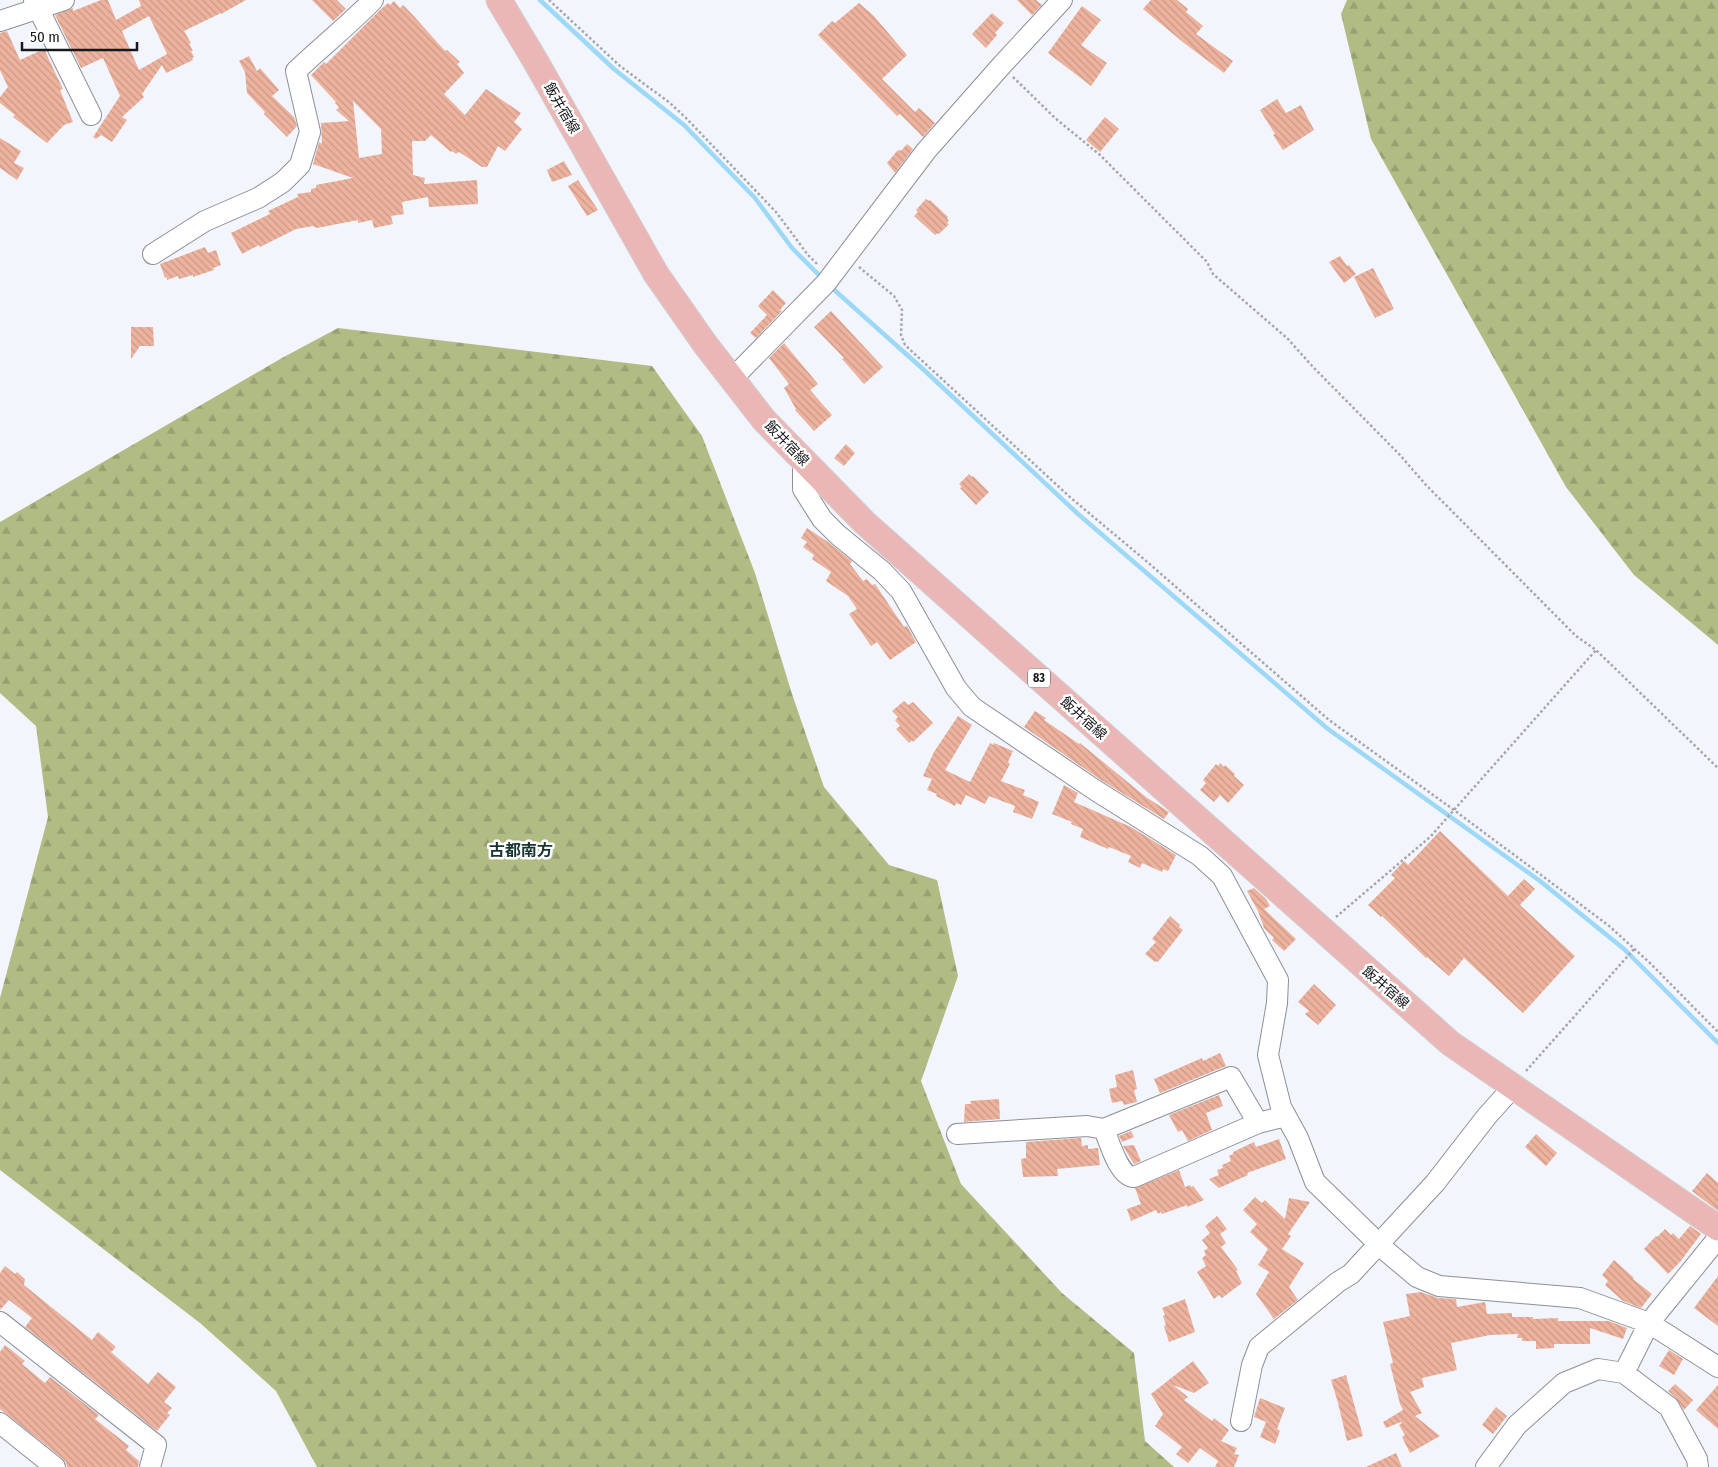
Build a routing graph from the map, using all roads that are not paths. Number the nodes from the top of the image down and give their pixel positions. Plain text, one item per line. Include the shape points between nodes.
1 (64, 0) edge
2 (373, 0) edge
3 (499, 0) edge
4 (1062, 0) edge
5 (36, 4) edge
6 (0, 21) edge
7 (91, 115) dead end
8 (154, 254) dead end
9 (732, 379) junction
10 (804, 460) junction
11 (1514, 1086) junction
12 (1286, 1116) junction
13 (1258, 1123) junction
14 (1104, 1129) junction
15 (957, 1134) dead end
16 (1718, 1228) edge
17 (1718, 1238) edge
18 (1378, 1244) junction
19 (1649, 1323) junction
20 (1, 1326) edge
21 (1718, 1367) edge
22 (1624, 1373) junction
23 (1241, 1421) dead end
24 (0, 1423) edge
25 (55, 1467) edge
26 (150, 1467) edge
27 (1486, 1467) edge
28 (1698, 1467) edge

1 - 5 street
2 - 8 street via 296,71 310,132 300,164 283,182 258,198 205,221
3 - 9 main road, 飯井宿線 / 83 via 656,274
4 - 9 street via 926,151 831,276
5 - 6 street
5 - 7 street
9 - 10 main road, 飯井宿線 / 83 via 764,420
10 - 11 main road, 飯井宿線 / 83 via 864,522 1321,930 1450,1043
10 - 12 street via 803,489 822,519 900,591 956,688 972,708 1200,856 1222,876 1278,980 1278,1003 1268,1055
11 - 16 main road, 飯井宿線 / 83
11 - 18 street via 1435,1183
12 - 13 street
12 - 18 street via 1315,1182
13 - 14 street via 1231,1077
13 - 14 street via 1129,1177 1122,1171
14 - 15 street via 1087,1126
17 - 19 street
18 - 19 street via 1417,1277 1439,1286 1580,1298
18 - 23 street via 1351,1274 1259,1348 1252,1365
19 - 21 street
19 - 22 street
20 - 26 street via 156,1445
22 - 27 street via 1598,1369 1564,1383 1518,1425
22 - 28 street via 1669,1407 1697,1459
24 - 25 street

